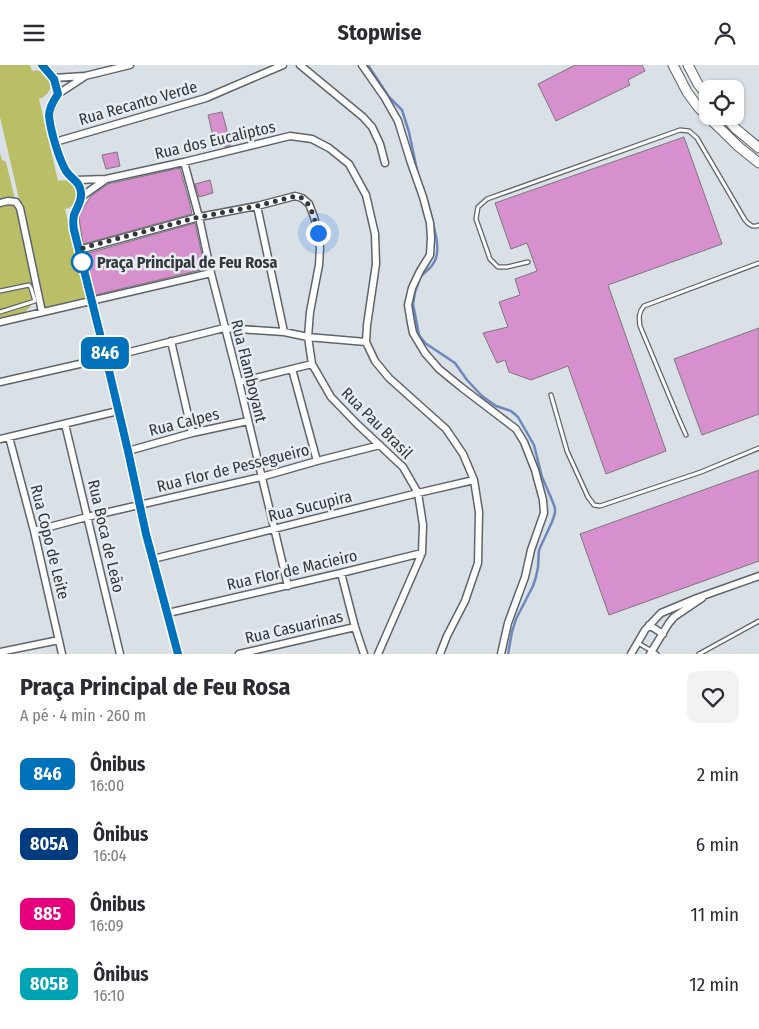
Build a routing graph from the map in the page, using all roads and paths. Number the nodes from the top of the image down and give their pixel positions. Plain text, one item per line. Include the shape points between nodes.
1 (42, 65) edge
2 (130, 65) edge
3 (283, 65) edge
4 (300, 65) edge
5 (362, 65) edge
6 (673, 65) edge
7 (688, 65) edge
8 (85, 76) junction
9 (53, 78) junction
10 (699, 85) edge
11 (58, 94) junction
12 (732, 125) edge
13 (55, 142) junction
14 (759, 148) edge
15 (184, 162) junction
16 (385, 163) dead end
17 (759, 163) edge
18 (106, 179) junction
19 (76, 180) junction
20 (81, 197) junction
21 (0, 203) edge
22 (257, 206) junction
23 (199, 217) junction
24 (759, 225) edge
25 (79, 250) junction
26 (528, 262) dead end
27 (759, 263) edge
28 (210, 273) junction
29 (0, 291) edge
30 (37, 300) junction
31 (92, 301) junction
32 (0, 312) edge
33 (42, 312) junction
34 (0, 322) edge
35 (224, 328) junction
36 (284, 332) junction
37 (308, 337) junction
38 (171, 341) junction
39 (366, 342) junction
40 (106, 358) junction
41 (312, 364) junction
42 (292, 369) junction
43 (0, 382) edge
44 (239, 382) junction
45 (551, 395) dead end
46 (118, 411) junction
47 (248, 421) junction
48 (65, 424) junction
49 (192, 433) junction
50 (686, 435) dead end
51 (10, 437) junction
52 (0, 439) edge
53 (380, 445) junction
54 (759, 448) edge
55 (128, 451) junction
56 (317, 461) junction
57 (261, 477) junction
58 (474, 481) junction
59 (418, 493) junction
60 (140, 505) junction
61 (87, 517) junction
62 (274, 529) junction
63 (34, 531) junction
64 (422, 553) junction
65 (153, 559) junction
66 (342, 573) junction
67 (759, 576) edge
68 (288, 586) junction
69 (710, 593) junction
70 (168, 613) junction
71 (759, 621) edge
72 (649, 625) junction
73 (355, 627) junction
74 (663, 634) junction
75 (59, 640) junction
76 (637, 642) junction
77 (1, 650) edge
78 (653, 653) edge
79 (62, 654) edge
80 (120, 654) edge
81 (178, 654) edge
82 (239, 654) edge
83 (364, 654) edge
84 (378, 654) edge
85 (440, 654) edge
86 (501, 654) edge
87 (631, 654) edge
88 (699, 654) edge

1 - 9 street
2 - 8 street
3 - 13 street, Rua Recanto Verde via 206,98
4 - 16 street via 372,127
5 - 86 street via 398,121 430,223 430,255 412,289 408,305 413,333 439,369 516,429 528,451 544,500 544,513
6 - 17 main road via 698,107
7 - 10 main road
8 - 9 street
8 - 11 street
9 - 11 street
11 - 13 street via 49,115
12 - 14 main road
13 - 19 street via 65,170
15 - 18 street, Rua dos Eucaliptos
15 - 23 street, Rua Flamboyant
15 - 39 street, Rua dos Eucaliptos via 290,136 312,139 330,148 349,164 366,195 375,234 376,264
18 - 19 street, Rua dos Eucaliptos
18 - 20 street, Rua dos Eucaliptos
19 - 20 street
20 - 25 street via 73,217
21 - 30 street via 16,201 20,208
22 - 23 street, Rua Pau Brasil
22 - 36 street
22 - 37 street, Rua Pau Brasil via 296,196 309,205 314,217 320,249
23 - 25 street, Rua Pau Brasil
23 - 28 street, Rua Flamboyant
24 - 26 lane via 749,225 745,220 697,138 688,131 680,130 487,199 478,207 476,219 490,259 498,267
25 - 31 street
27 - 50 lane via 644,306 638,315
28 - 31 street
28 - 35 street, Rua Flamboyant
29 - 30 lane via 29,285
30 - 32 lane
30 - 33 street
31 - 33 street
31 - 40 street
33 - 34 street
35 - 36 street
35 - 38 street
35 - 44 street, Rua Flamboyant
36 - 37 street
37 - 39 street
37 - 41 street, Rua Pau Brasil
38 - 40 street
38 - 49 street
39 - 58 street via 375,361 389,378 446,429 463,454
40 - 43 street
40 - 46 street
41 - 42 street
41 - 53 street, Rua Pau Brasil via 331,397
42 - 44 street
42 - 56 street
44 - 47 street, Rua Flamboyant
45 - 54 lane via 567,451 594,505 600,506 701,472
46 - 48 street
46 - 55 street
47 - 49 street, Rua Calpes
47 - 57 street, Rua Flamboyant
48 - 51 street
48 - 61 street, Rua Boca de Leão
49 - 55 street, Rua Calpes
51 - 52 street
51 - 63 street, Rua Copo de Leite
53 - 56 street, Rua Flor de Pessegueiro
53 - 59 street, Rua Pau Brasil via 403,467
55 - 60 street
56 - 57 street, Rua Flor de Pessegueiro
57 - 60 street, Rua Flor de Pessegueiro
57 - 62 street, Rua Flamboyant
58 - 59 street, Rua Sucupira
58 - 85 street via 479,512 478,563 465,601
59 - 62 street, Rua Sucupira
59 - 64 street, Rua Pau Brasil via 424,525
60 - 61 street, Rua Flor de Pessegueiro
60 - 65 street
61 - 63 street, Rua Flor de Pessegueiro
61 - 80 street, Rua Boca de Leão
62 - 65 street, Rua Sucupira
62 - 68 street, Rua Flamboyant
63 - 75 street, Rua Copo de Leite
64 - 66 street, Rua Flor de Macieiro
64 - 84 street, Rua Pau Brasil
65 - 70 street
66 - 68 street, Rua Flor de Macieiro
66 - 73 street
67 - 69 street
68 - 70 street, Rua Flor de Macieiro
69 - 72 street via 661,613
69 - 74 street via 674,617
70 - 81 street
71 - 88 lane
72 - 74 street
72 - 76 street
73 - 82 street, Rua Casuarinas
73 - 83 street
74 - 78 street
75 - 77 street
75 - 79 street, Rua Copo de Leite
76 - 78 lane
76 - 87 street

